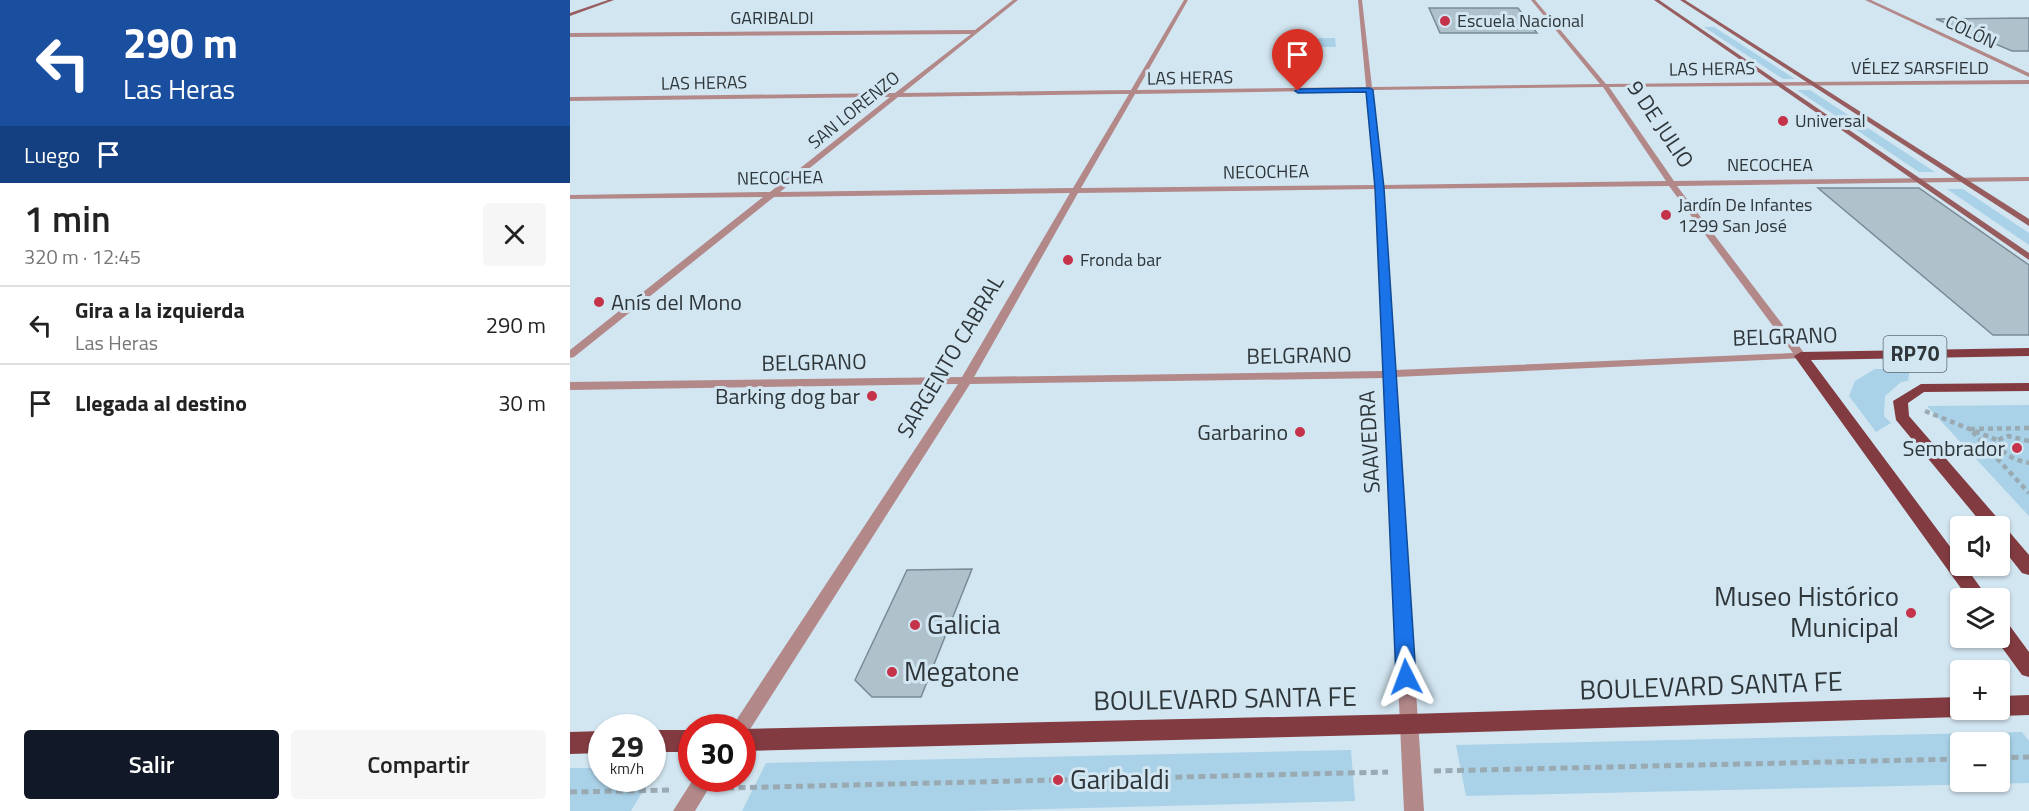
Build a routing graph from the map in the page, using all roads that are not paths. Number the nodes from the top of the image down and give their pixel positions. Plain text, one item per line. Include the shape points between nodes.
1 (612, 0) edge
2 (1016, 0) edge
3 (1186, 0) edge
4 (1360, 0) edge
5 (1533, 0) edge
6 (1656, 0) edge
7 (1682, 0) edge
8 (1867, 0) edge
9 (570, 15) edge
10 (1718, 23) junction
11 (1690, 24) junction
12 (975, 32) junction
13 (570, 34) edge
14 (2029, 75) edge
15 (2029, 82) edge
16 (1775, 83) junction
17 (1810, 83) junction
18 (1606, 87) junction
19 (1370, 90) junction
20 (1132, 94) junction
21 (894, 96) junction
22 (570, 99) edge
23 (1962, 179) junction
24 (2029, 179) edge
25 (1920, 181) junction
26 (1671, 183) junction
27 (1379, 188) junction
28 (1076, 191) junction
29 (774, 195) junction
30 (570, 197) edge
31 (2029, 223) edge
32 (2029, 257) edge
33 (2029, 352) edge
34 (570, 355) edge
35 (1801, 356) junction
36 (1389, 374) junction
37 (965, 382) junction
38 (570, 386) edge
39 (2029, 387) edge
40 (1985, 516) edge
41 (2010, 546) edge
42 (2029, 568) edge
43 (1971, 588) edge
44 (2010, 642) edge
45 (2029, 668) edge
46 (2029, 705) edge
47 (2010, 706) edge
48 (1950, 707) edge
49 (750, 714) edge
50 (1409, 724) junction
51 (756, 740) edge
52 (588, 742) edge
53 (570, 743) edge
54 (696, 792) edge
55 (683, 811) edge
56 (1414, 811) edge

1 - 9 main road
2 - 12 street, SAN LORENZO
3 - 20 street, SARGENTO CABRAL
4 - 19 street, SAAVEDRA
5 - 18 street, 9 DE JULIO
6 - 11 main road
7 - 10 main road
8 - 14 street, COLÓN
10 - 11 main road
10 - 17 main road
11 - 16 main road
12 - 13 street, GARIBALDI
12 - 21 street, SAN LORENZO
15 - 17 street, VÉLEZ SARSFIELD
16 - 17 street, LAS HERAS
16 - 18 street, LAS HERAS
16 - 25 main road
17 - 23 main road
18 - 19 street, LAS HERAS
18 - 26 street, 9 DE JULIO
19 - 20 street, LAS HERAS
19 - 27 street, SAAVEDRA
20 - 21 street, LAS HERAS
20 - 28 street, SARGENTO CABRAL
21 - 22 street, LAS HERAS
21 - 29 street, SAN LORENZO
23 - 24 street, NECOCHEA
23 - 25 street, NECOCHEA
23 - 31 main road
25 - 26 street, NECOCHEA
25 - 32 main road
26 - 27 street, NECOCHEA
26 - 35 street, 9 DE JULIO
27 - 28 street, NECOCHEA
27 - 36 street, SAAVEDRA
28 - 29 street, NECOCHEA
28 - 37 street, SARGENTO CABRAL
29 - 30 street, NECOCHEA
29 - 34 street, SAN LORENZO
33 - 35 main road, BELGRANO / RP70
35 - 36 street, BELGRANO
35 - 43 main road, 9 DE JULIO
36 - 37 street, BELGRANO
36 - 50 street, SAAVEDRA
37 - 38 street, BELGRANO
37 - 49 street, SARGENTO CABRAL
39 - 40 main road via 1921,388 1900,401 1901,417
41 - 42 main road
44 - 45 main road
46 - 47 main road
48 - 50 main road, BOULEVARD SANTA FE
50 - 51 main road, BOULEVARD SANTA FE
50 - 56 street, SAAVEDRA
52 - 53 main road
54 - 55 street

